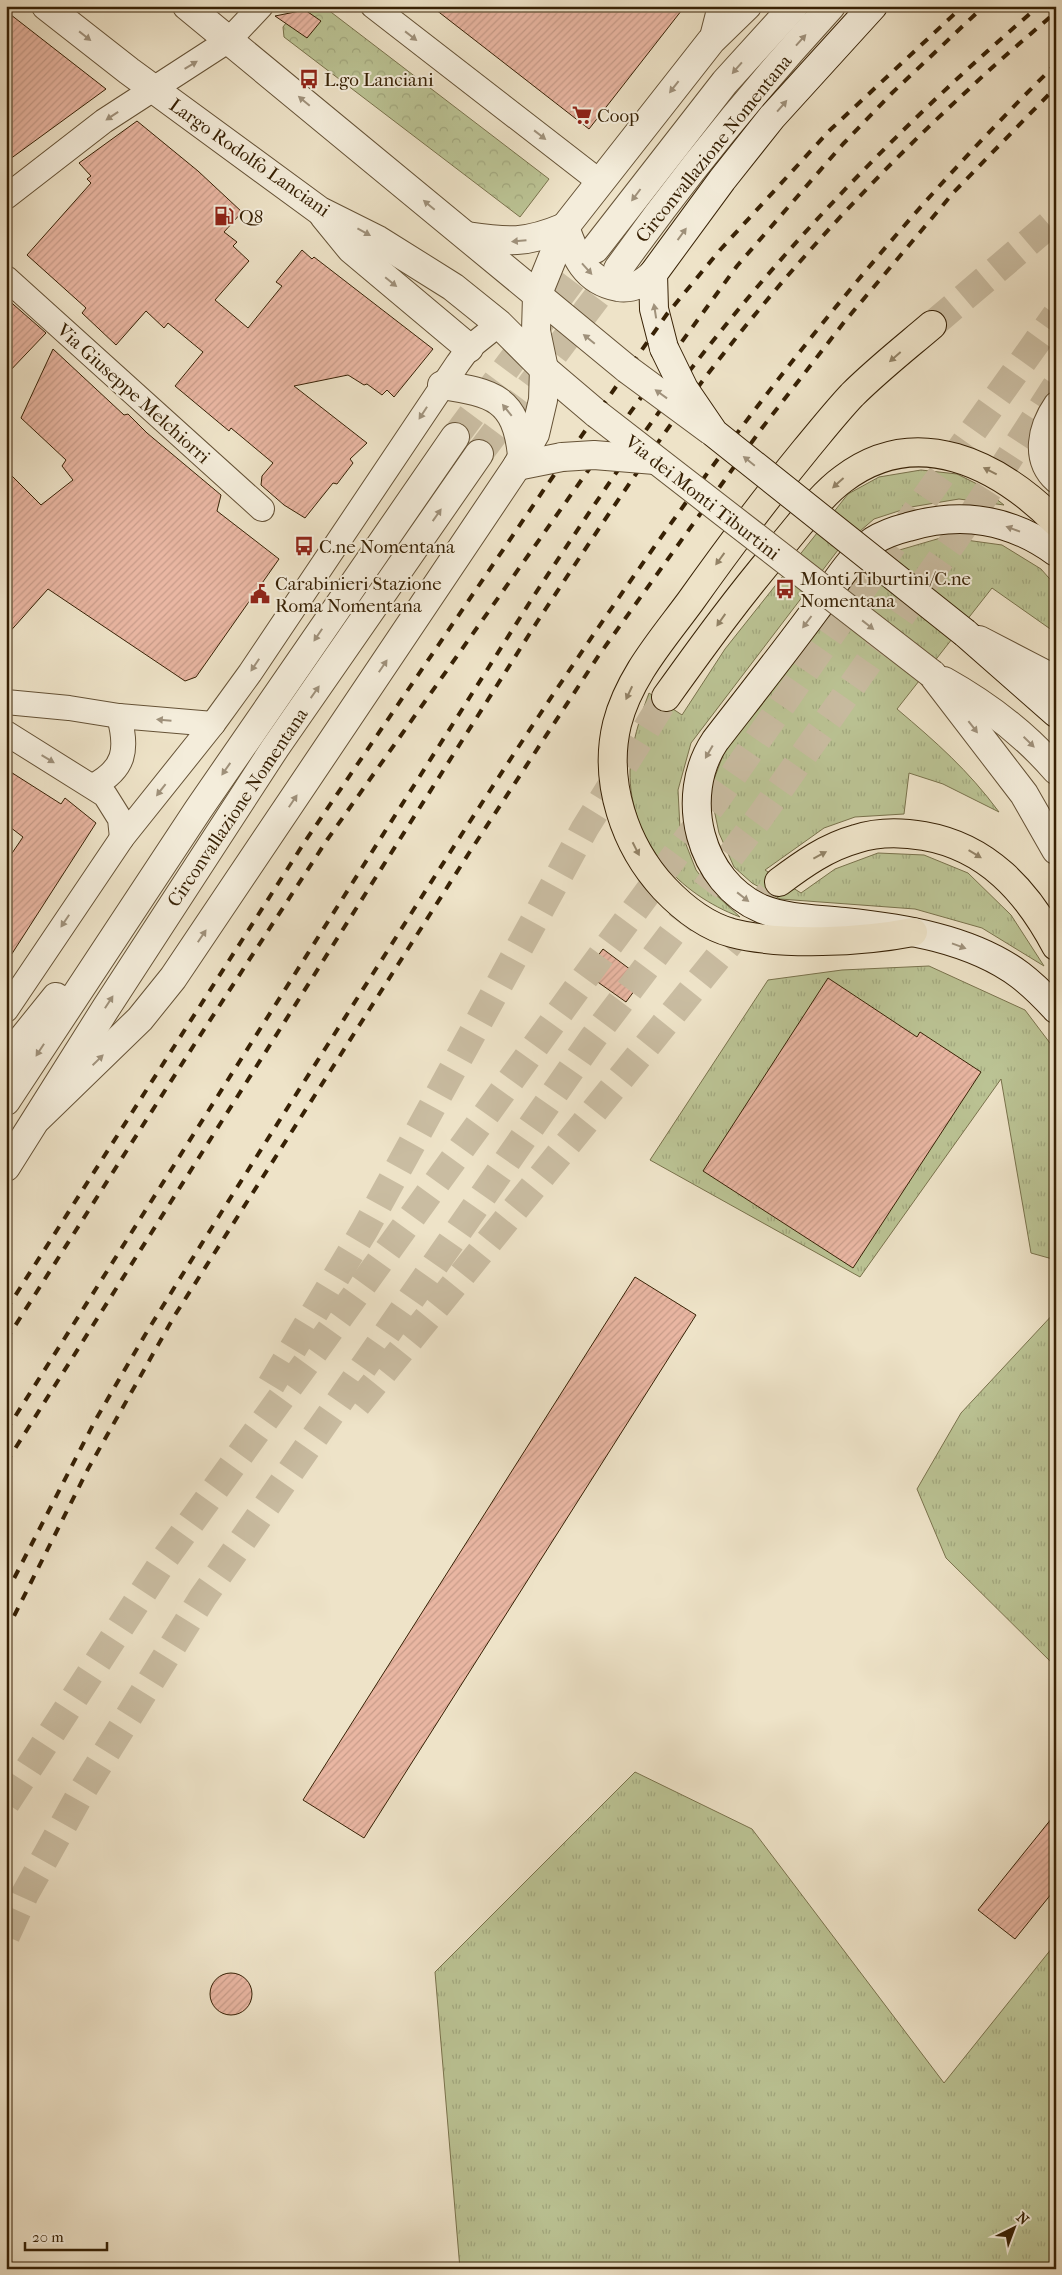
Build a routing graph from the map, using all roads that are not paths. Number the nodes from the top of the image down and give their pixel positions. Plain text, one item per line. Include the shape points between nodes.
1 (46, 6) edge
2 (188, 6) edge
3 (261, 6) edge
4 (373, 6) edge
5 (794, 6) edge
6 (831, 6) edge
7 (874, 6) edge
8 (729, 17) edge
9 (229, 40) junction
10 (152, 88) junction
11 (600, 182) junction
12 (6, 197) edge
13 (320, 211) junction
14 (565, 226) junction
15 (467, 236) junction
16 (595, 249) tunnel mouth
17 (618, 269) tunnel mouth
18 (653, 274) junction
19 (6, 278) edge
20 (537, 296) junction
21 (499, 324) junction
22 (932, 325) tunnel mouth
23 (469, 348) junction
24 (544, 369) junction
25 (442, 385) junction
26 (1056, 404) edge
27 (714, 433) junction
28 (456, 437) tunnel mouth
29 (479, 454) tunnel mouth
30 (520, 460) junction
31 (655, 460) junction
32 (1056, 481) edge
33 (262, 509) dead end
34 (1056, 522) edge
35 (1056, 552) edge
36 (965, 633) junction
37 (932, 674) junction
38 (1056, 680) edge
39 (666, 697) tunnel mouth
40 (6, 702) edge
41 (1056, 713) edge
42 (119, 716) junction
43 (213, 724) junction
44 (6, 733) edge
45 (1056, 770) edge
46 (93, 786) junction
47 (122, 838) junction
48 (1056, 850) edge
49 (163, 863) junction
50 (779, 882) tunnel mouth
51 (913, 932) junction
52 (1056, 946) edge
53 (1056, 1009) edge
54 (6, 1010) edge
55 (6, 1059) edge
56 (6, 1101) edge
57 (38, 1118) junction
58 (6, 1167) edge

1 -> 10 street
2 - 9 street
3 - 9 street, Largo Rodolfo Lanciani
4 -> 11 street
5 -> 16 street, Circonvallazione Nomentana via 725,82
17 -> 6 street, Circonvallazione Nomentana via 738,110
18 -> 7 street via 772,117
8 -> 11 street
10 -> 9 street, Largo Rodolfo Lanciani
15 -> 9 street
10 -> 12 street
10 - 13 street, Largo Rodolfo Lanciani
11 - 14 street
13 -> 21 street, Largo Rodolfo Lanciani via 419,265 460,292
13 -> 23 street via 351,249
14 -> 15 street via 547,235 518,242
14 -> 18 street via 578,260 604,284 623,288 634,286
14 - 20 street
15 - 20 street
27 -> 18 street, bridge via 684,388 664,348 654,308
19 - 33 street, Via Giuseppe Melchiorri
20 - 21 street
20 - 24 street via 536,331
27 -> 20 street, bridge
21 - 23 street
21 - 24 street, Via dei Monti Tiburtini
22 -> 51 highway via 853,394 756,510 635,680 619,718 614,750 616,792 636,849 650,872 673,898 708,923 731,933 795,940 851,940
23 - 25 street
24 - 30 street via 540,417 535,434
24 - 31 street, Via dei Monti Tiburtini, bridge
30 -> 25 street via 515,420 500,402 482,393
25 -> 43 street via 337,545
26 - 32 street via 1042,433 1040,446 1045,466
36 -> 27 street, bridge
28 -> 49 street, Circonvallazione Nomentana
57 -> 29 street, Circonvallazione Nomentana via 101,1015 275,748
30 - 31 street, bridge via 594,455
57 -> 30 street via 140,1019 174,978
31 -> 37 street, Via dei Monti Tiburtini, bridge
34 -> 39 highway via 1028,495 1004,478 960,458 946,454 911,453 869,464 841,480 826,494 729,608
35 -> 51 street via 1012,528 976,518 949,518 917,524 873,541 841,577 705,758 695,802 700,833 712,862 748,902 770,912
36 - 38 street
36 - 41 street
37 -> 45 street, Via dei Monti Tiburtini via 1003,719
37 -> 48 street via 1024,794
40 - 42 street
43 -> 42 street
42 - 46 street via 124,739 120,765
43 -> 47 street
44 -> 46 street
46 - 47 street via 114,808 120,819
47 -> 54 street
49 - 55 street
49 -> 56 street, Circonvallazione Nomentana
50 -> 52 highway via 812,859 857,838 892,833 934,838 966,849 993,865 1038,915
51 -> 53 street via 1000,962 1021,975
57 - 58 street, Circonvallazione Nomentana

